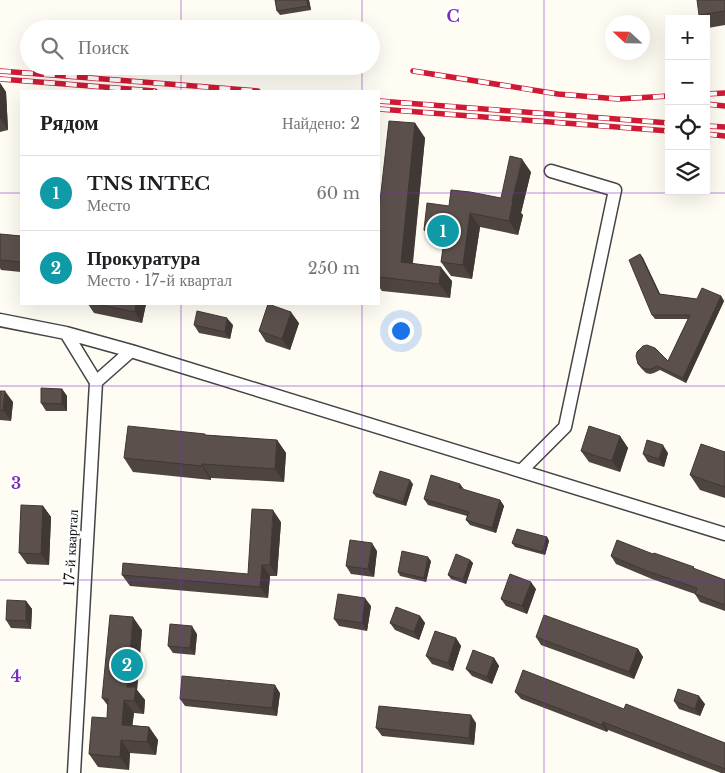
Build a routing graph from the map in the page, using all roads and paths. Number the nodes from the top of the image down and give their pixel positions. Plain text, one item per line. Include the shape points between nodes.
1 (551, 171) dead end
2 (0, 320) edge
3 (66, 333) junction
4 (131, 351) junction
5 (96, 382) junction
6 (521, 471) junction
7 (725, 534) edge
8 (74, 773) edge

1 - 6 street via 615,190 565,427
2 - 3 street
3 - 4 street
3 - 5 street
4 - 5 street
4 - 6 street
5 - 8 street, 17-й квартал
6 - 7 street

